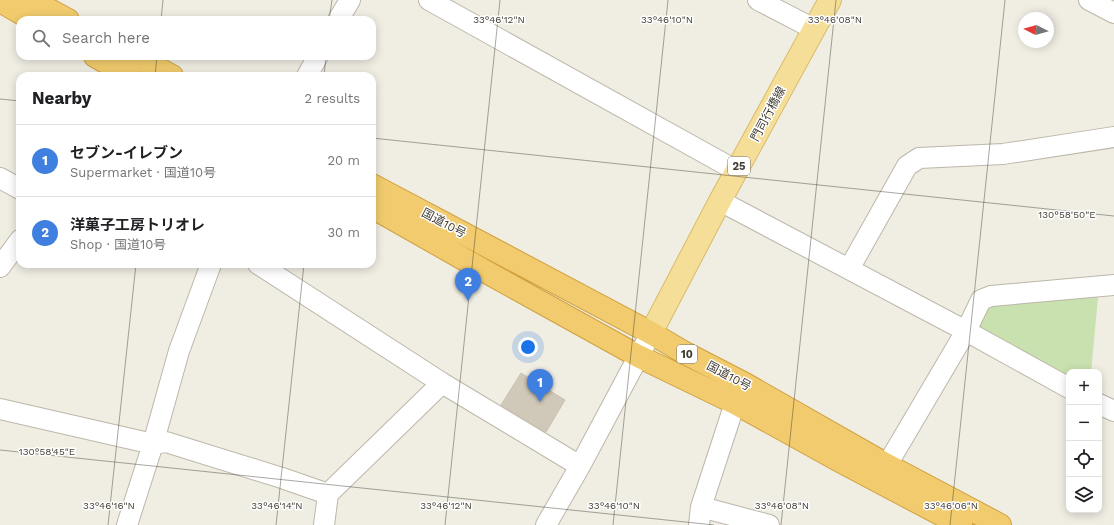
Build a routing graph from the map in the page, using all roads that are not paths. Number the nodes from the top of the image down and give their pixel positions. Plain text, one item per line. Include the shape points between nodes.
1 (30, 0) edge
2 (350, 0) edge
3 (429, 0) edge
4 (758, 0) edge
5 (830, 0) edge
6 (1089, 0) edge
7 (0, 1) edge
8 (1114, 13) edge
9 (26, 16) edge
10 (60, 16) edge
11 (340, 16) edge
12 (814, 29) junction
13 (102, 60) edge
14 (141, 60) edge
15 (316, 60) edge
16 (123, 72) edge
17 (158, 72) edge
18 (309, 72) edge
19 (1114, 137) edge
20 (737, 171) junction
21 (0, 178) edge
22 (16, 186) edge
23 (376, 187) edge
24 (720, 201) junction
25 (376, 209) edge
26 (16, 245) edge
27 (0, 267) edge
28 (210, 268) edge
29 (264, 268) edge
30 (849, 269) junction
31 (1114, 285) edge
32 (966, 331) junction
33 (650, 333) junction
34 (638, 356) junction
35 (442, 383) junction
36 (746, 384) junction
37 (1066, 386) edge
38 (735, 403) junction
39 (1101, 405) edge
40 (0, 410) edge
41 (1114, 411) edge
42 (153, 444) junction
43 (888, 465) junction
44 (580, 466) junction
45 (328, 494) junction
46 (700, 516) edge
47 (127, 525) edge
48 (324, 525) edge
49 (546, 525) edge
50 (769, 525) edge
51 (961, 525) edge
52 (1000, 525) edge

1 - 10 highway
2 - 11 street
3 - 20 street
4 - 12 street
5 - 12 main road, 門司行橋線 / 25
6 - 8 street
7 - 9 highway
12 - 20 main road, 門司行橋線 / 25
13 - 16 highway
14 - 17 highway
15 - 18 street
19 - 30 street via 1004,154 919,158 907,166
20 - 24 main road, 門司行橋線 / 25
21 - 22 street
23 - 33 highway, 国道10号 / 10
24 - 30 street
24 - 33 main road, 門司行橋線 / 25
25 - 34 highway, 国道10号 / 10
26 - 27 street
28 - 42 street via 179,351
29 - 35 street
30 - 32 street
31 - 32 street via 991,296 980,300
32 - 37 street
32 - 43 street
33 - 34 street
33 - 36 highway, 国道10号 / 10
34 - 38 highway, 国道10号 / 10
34 - 44 street
35 - 44 street
35 - 45 street
36 - 38 street
36 - 43 highway, 国道10号 / 10
38 - 46 street
38 - 51 highway, 国道10号 / 10
39 - 41 street
40 - 42 street
42 - 45 street via 166,442
42 - 47 street
43 - 52 highway, 国道10号 / 10
44 - 49 street
45 - 48 street
46 - 50 street

